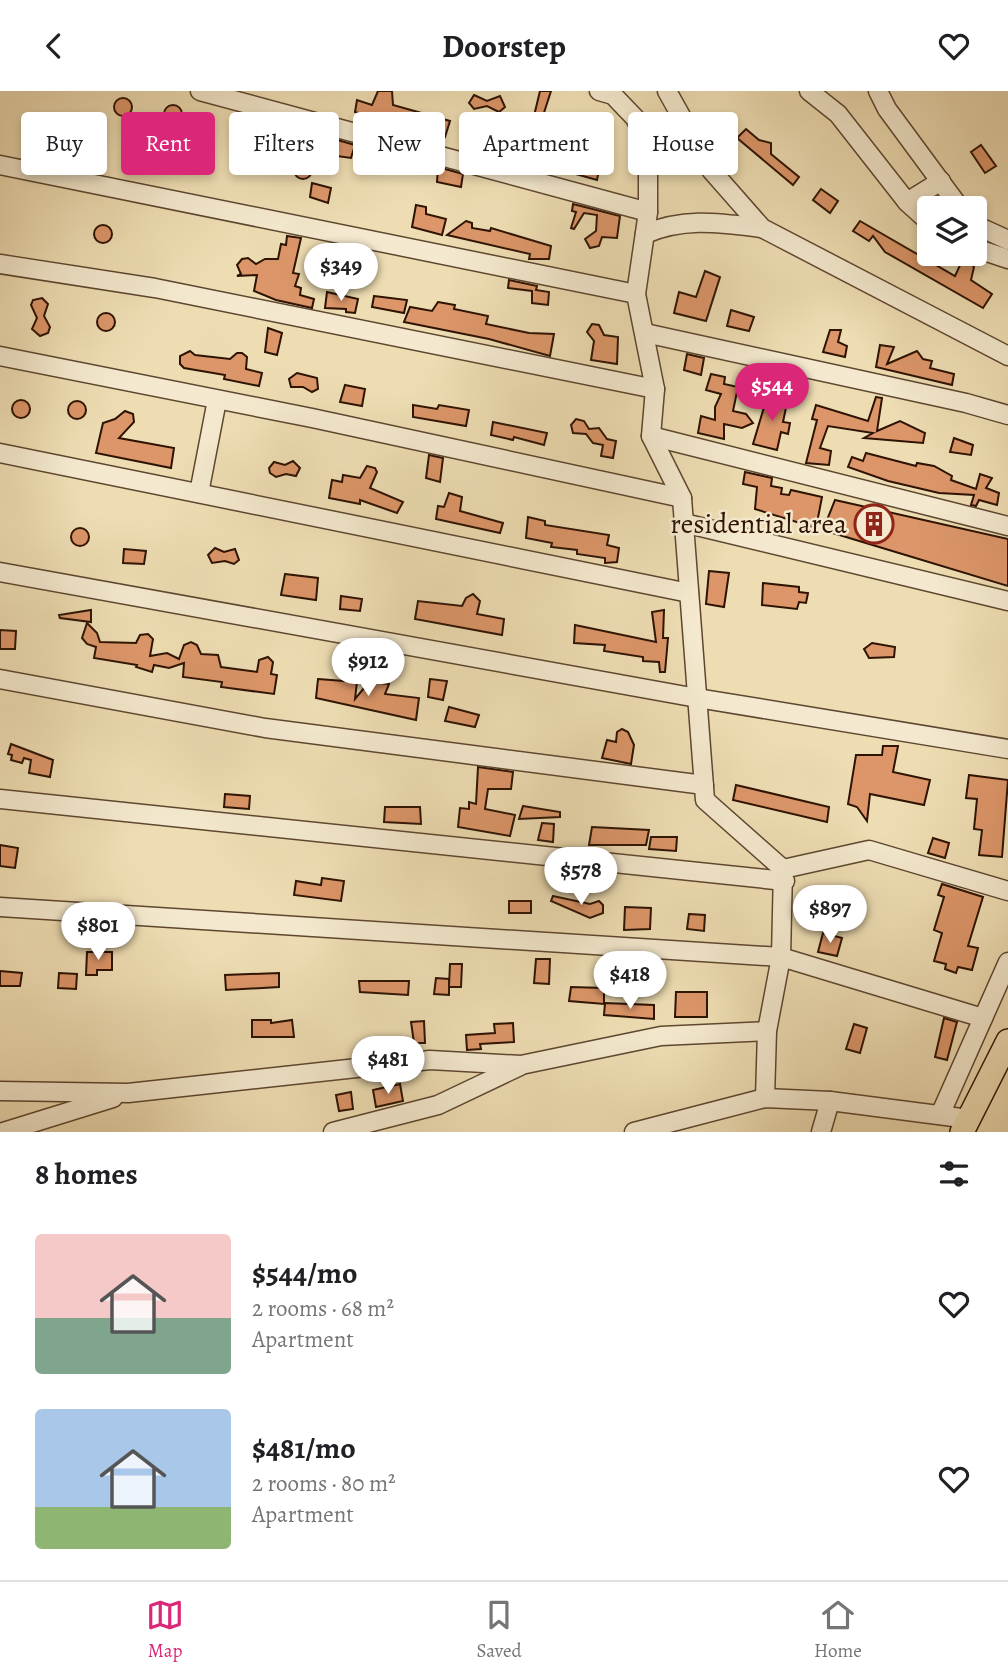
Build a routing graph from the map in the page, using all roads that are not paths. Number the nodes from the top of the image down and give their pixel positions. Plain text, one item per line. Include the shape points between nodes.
1 (200, 91) edge
2 (599, 91) edge
3 (667, 91) edge
4 (809, 91) edge
5 (878, 91) edge
6 (0, 165) edge
7 (940, 181) junction
8 (951, 196) edge
9 (907, 202) junction
10 (917, 211) edge
11 (648, 212) junction
12 (762, 228) junction
13 (987, 230) edge
14 (645, 234) junction
15 (1008, 240) edge
16 (987, 252) edge
17 (1008, 259) edge
18 (0, 264) edge
19 (636, 294) junction
20 (645, 333) junction
21 (0, 356) edge
22 (1008, 356) edge
23 (655, 389) junction
24 (217, 400) junction
25 (1008, 415) edge
26 (651, 436) junction
27 (0, 453) edge
28 (199, 493) junction
29 (682, 498) junction
30 (684, 523) junction
31 (1008, 526) edge
32 (0, 572) edge
33 (689, 593) junction
34 (1008, 601) edge
35 (0, 678) edge
36 (697, 698) junction
37 (1008, 749) edge
38 (704, 785) junction
39 (0, 799) edge
40 (784, 875) junction
41 (1008, 891) edge
42 (0, 907) edge
43 (781, 957) junction
44 (1008, 962) edge
45 (983, 1018) junction
46 (767, 1031) junction
47 (1008, 1041) edge
48 (521, 1065) junction
49 (0, 1091) edge
50 (128, 1093) junction
51 (765, 1098) junction
52 (830, 1101) junction
53 (940, 1115) junction
54 (683, 1125) edge
55 (965, 1125) edge
56 (3, 1132) edge
57 (333, 1132) edge
58 (634, 1132) edge
59 (821, 1132) edge

1 - 11 street
2 - 11 street via 613,95 635,118 648,144
3 - 12 street via 711,170
4 - 9 street via 838,114
5 - 7 street
6 - 19 street
7 - 8 street
7 - 9 street
9 - 10 street
11 - 14 street
12 - 14 street via 703,221 668,224
12 - 22 street
13 - 15 street
14 - 19 street
16 - 17 street
18 - 23 street via 155,288
19 - 20 street
20 - 23 street
20 - 25 street
21 - 24 street
23 - 26 street
24 - 28 street
24 - 29 street
26 - 29 street
26 - 31 street
27 - 28 street
28 - 33 street
29 - 30 street
30 - 33 street
30 - 34 street
32 - 36 street
33 - 36 street
35 - 38 street via 265,728
36 - 37 street
36 - 38 street
38 - 40 street via 705,800
39 - 40 street
40 - 41 street via 869,850
40 - 43 street
42 - 43 street
43 - 45 street
43 - 46 street
44 - 45 street
45 - 53 street
46 - 48 street via 661,1037
46 - 51 street
47 - 55 main road
48 - 50 street via 430,1060
48 - 57 street via 438,1105
49 - 50 street
50 - 56 street
51 - 52 street
51 - 54 street
52 - 53 street
52 - 59 street
53 - 55 street
54 - 58 street

